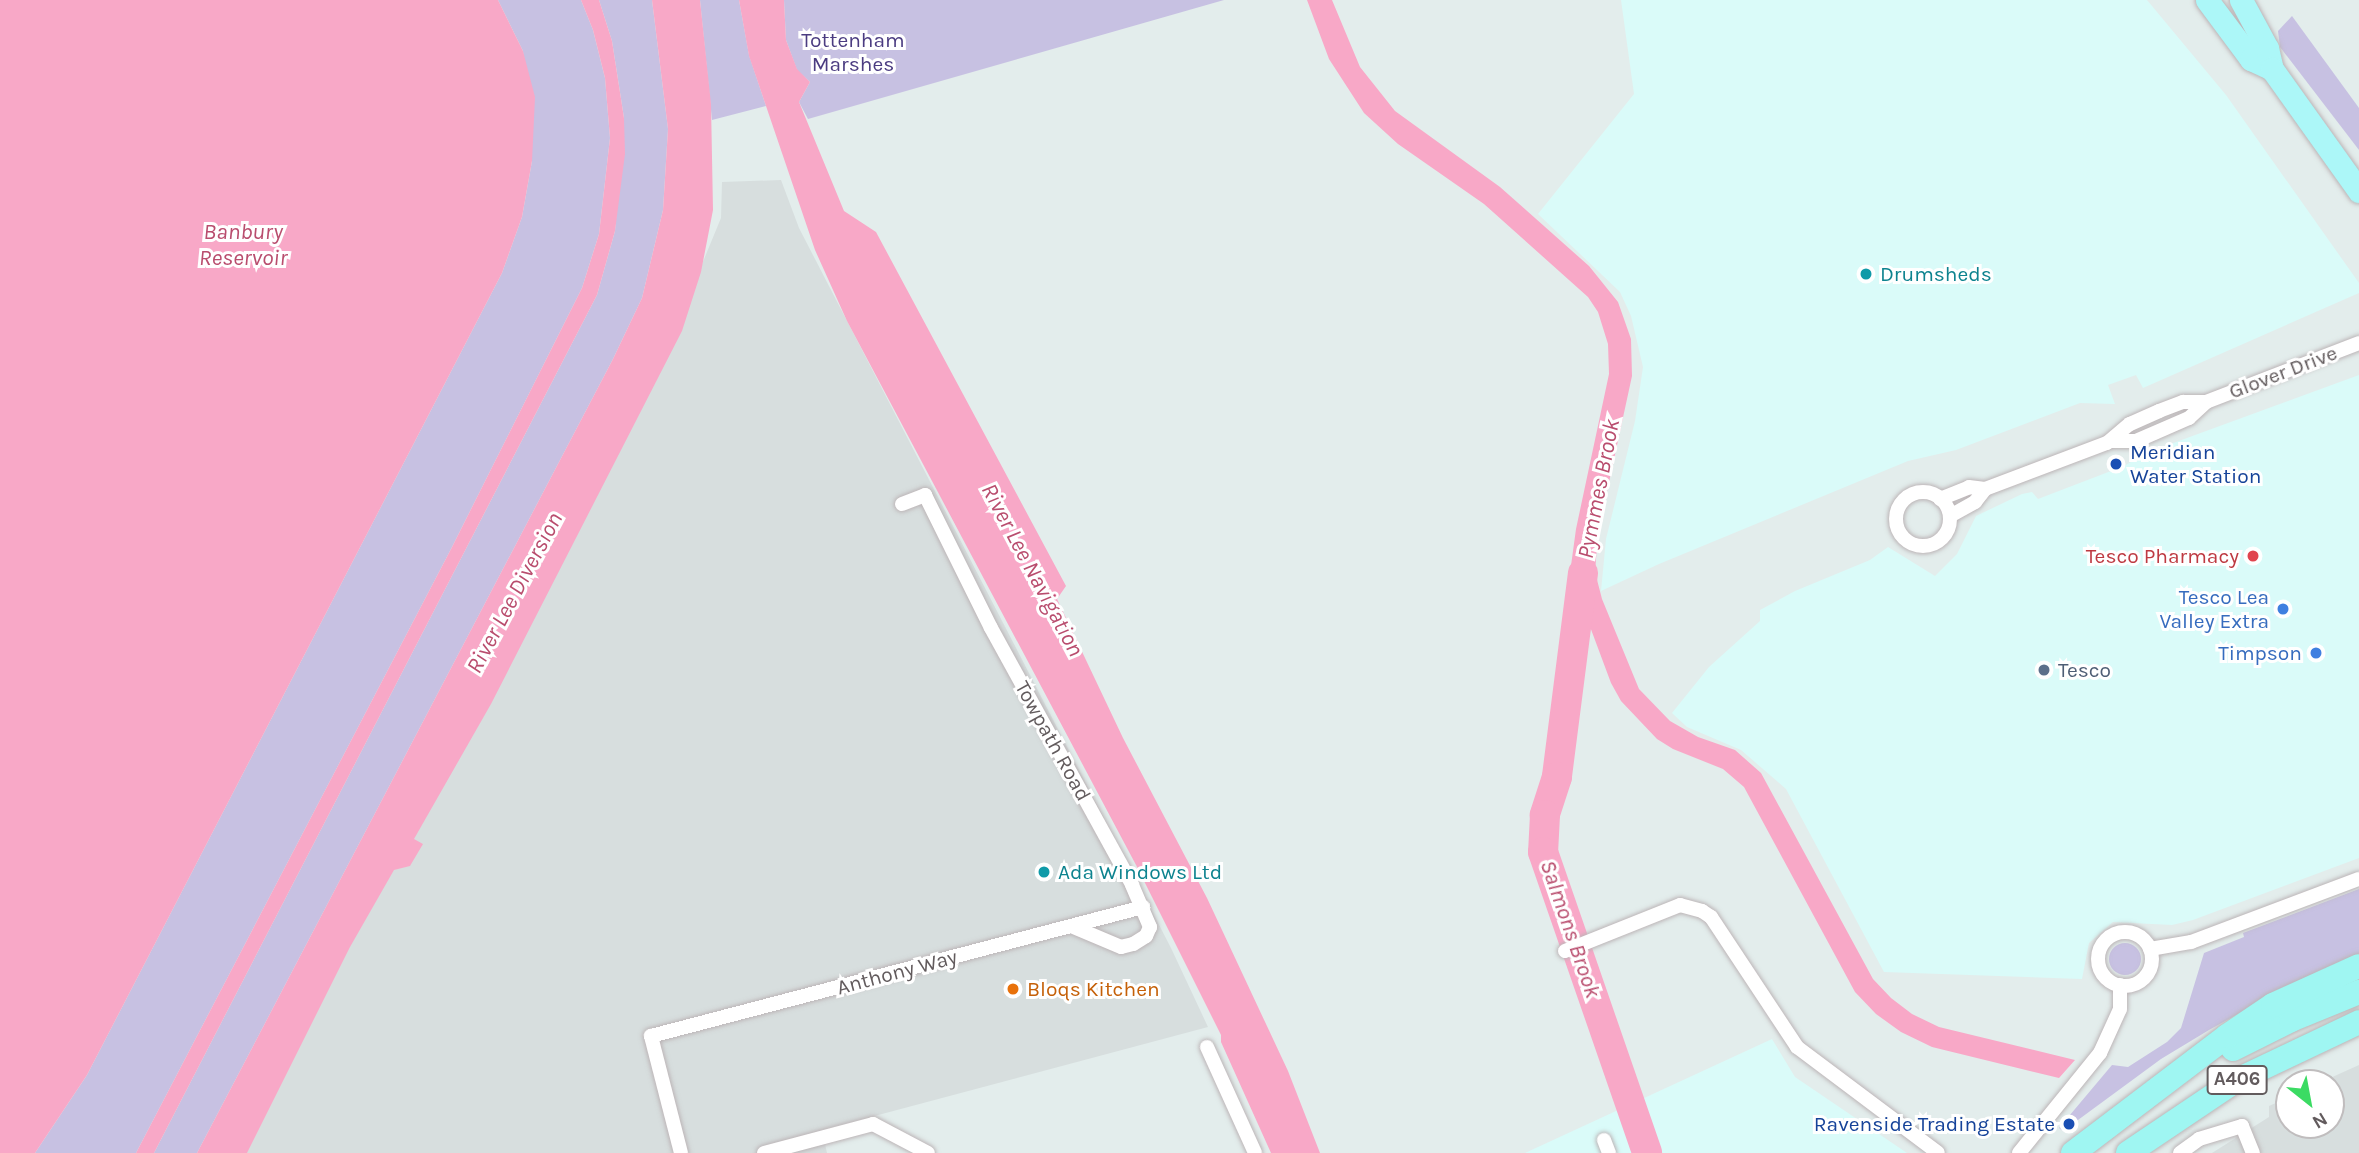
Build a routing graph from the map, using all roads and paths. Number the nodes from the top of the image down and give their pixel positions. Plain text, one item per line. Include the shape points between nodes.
1 (2207, 0) edge
2 (2241, 0) edge
3 (2272, 69) junction
4 (2359, 191) edge
5 (2359, 343) edge
6 (1985, 489) junction
7 (1940, 499) junction
8 (902, 504) dead end
9 (1950, 516) junction
10 (2359, 878) edge
11 (1143, 907) junction
12 (1071, 926) junction
13 (2150, 949) junction
14 (1566, 950) dead end
15 (2359, 966) edge
16 (2120, 985) junction
17 (2359, 992) edge
18 (2358, 1023) edge
19 (1207, 1047) dead end
20 (2146, 1097) junction
21 (681, 1153) edge
22 (764, 1153) edge
23 (928, 1153) edge
24 (1255, 1153) edge
25 (1938, 1153) edge
26 (2019, 1153) edge
27 (2073, 1153) edge
28 (2128, 1153) edge
29 (2180, 1153) edge
30 (2253, 1153) edge

1 - 3 main road via 2251,59
2 - 3 main road via 2267,48
3 - 4 main road
5 - 6 street, Glover Drive via 2206,402 2189,418 2136,441 2111,441
6 - 7 street, Glover Drive via 1969,486
6 - 9 street, Glover Drive via 1975,502
7 - 9 street
7 - 9 street via 1917,493 1903,501 1896,516 1899,532 1910,543 1928,545 1944,535
8 - 11 street, Towpath Road via 925,495 991,628
10 - 13 street via 2191,942
11 - 12 street, Anthony Way
11 - 12 street, Towpath Road via 1150,927 1146,936 1133,944 1121,947
12 - 21 street, Anthony Way via 652,1036
13 - 16 street via 2151,965 2143,979
13 - 16 street via 2141,936 2125,932 2103,943 2099,966 2107,979
14 - 25 street via 1680,905 1702,911 1711,917 1797,1047
15 - 20 highway, A406 via 2273,1005
16 - 26 street via 2120,1009 2100,1053
17 - 20 highway, A406 via 2249,1040
18 - 28 highway, A406 via 2235,1081
19 - 24 street
20 - 27 highway, A406
22 - 23 street via 873,1124
29 - 30 street via 2199,1139 2242,1126

